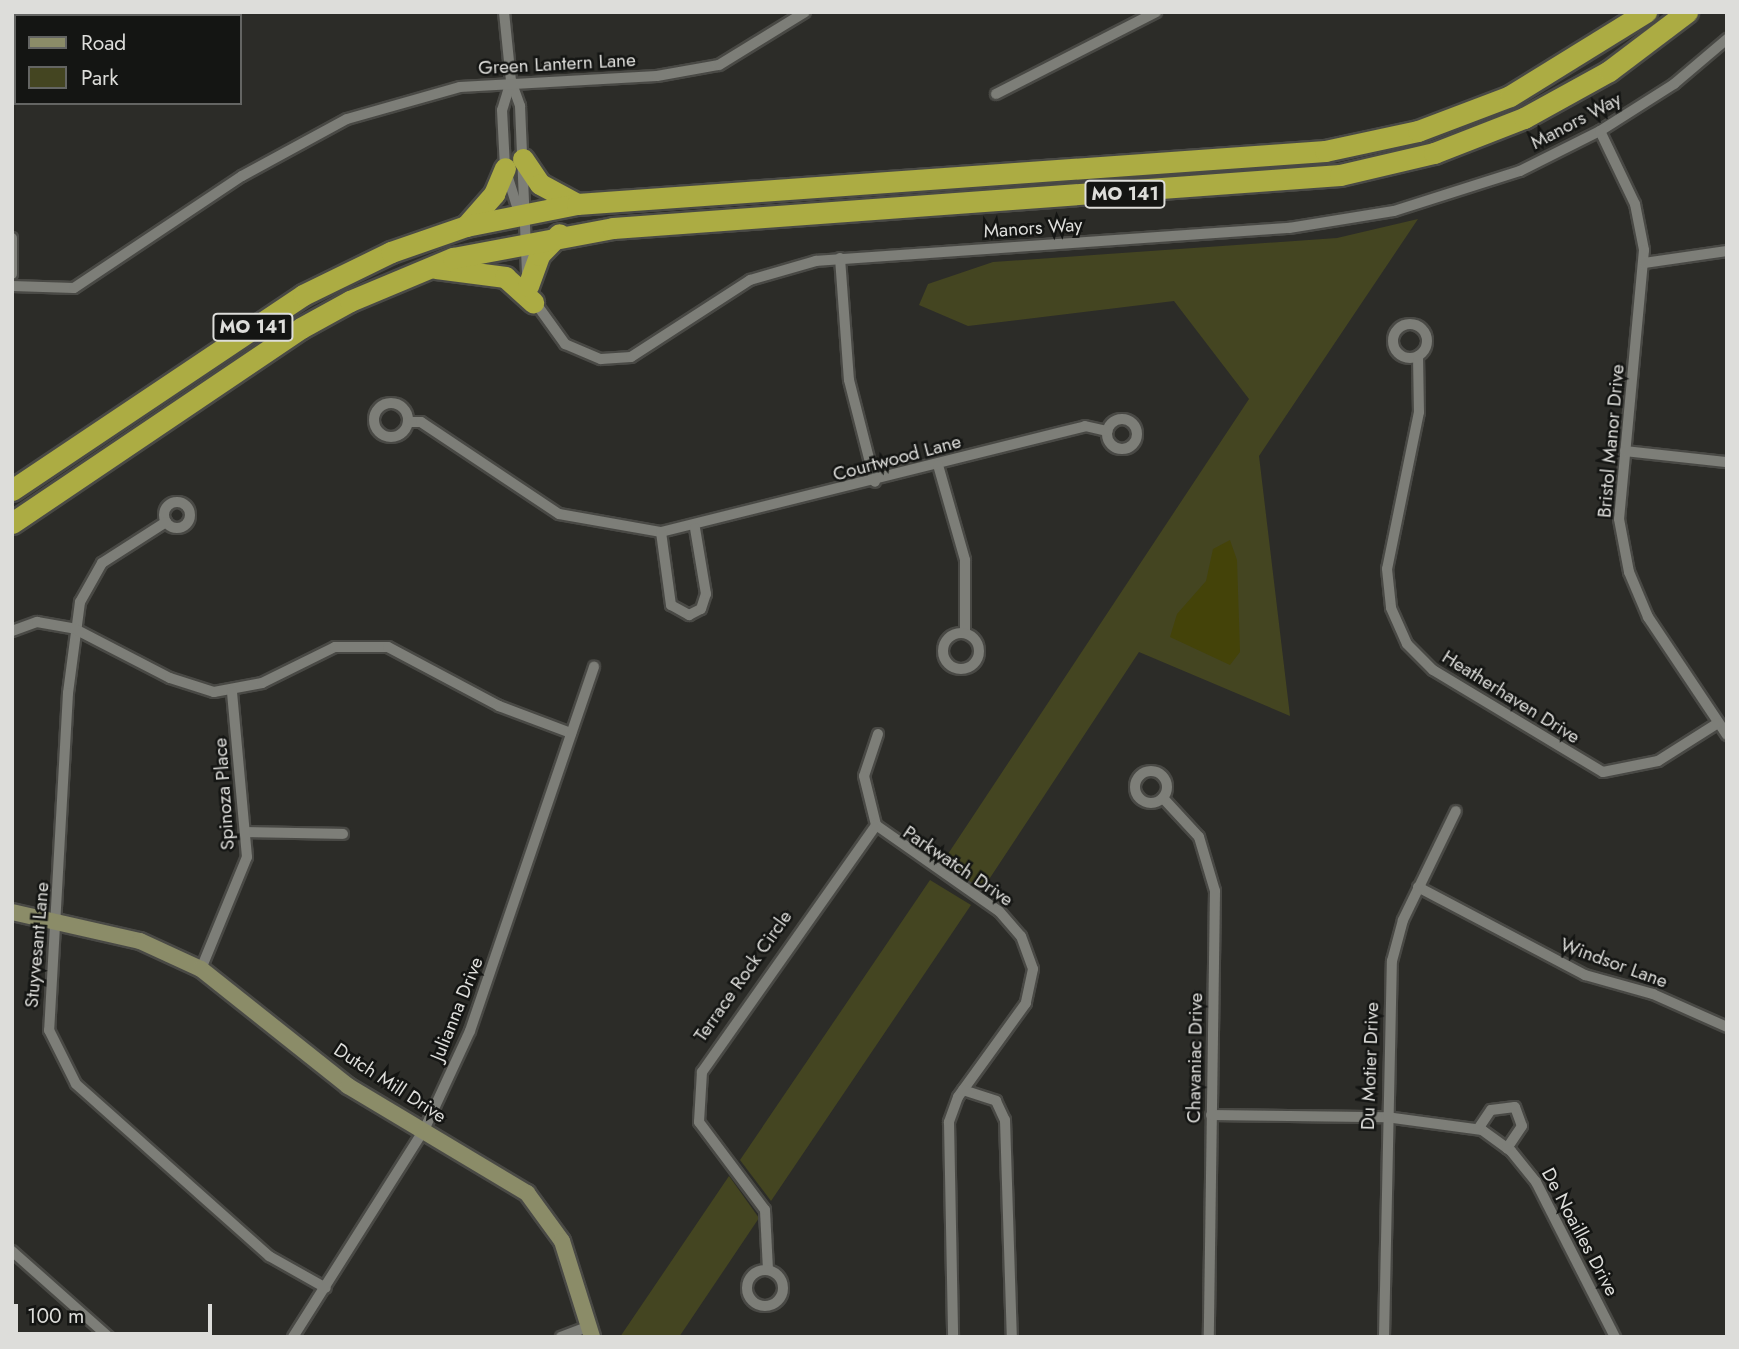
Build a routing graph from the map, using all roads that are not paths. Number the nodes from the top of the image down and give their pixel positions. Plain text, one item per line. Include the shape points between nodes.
1 (504, 12) edge
2 (805, 12) edge
3 (1156, 12) edge
4 (1631, 12) edge
5 (1646, 12) edge
6 (1687, 12) edge
7 (1727, 39) edge
8 (1594, 49) junction
9 (510, 81) junction
10 (996, 94) dead end
11 (1600, 131) junction
12 (514, 164) junction
13 (577, 204) junction
14 (519, 213) junction
15 (466, 226) junction
16 (559, 234) junction
17 (12, 238) edge
18 (522, 240) junction
19 (1727, 251) edge
20 (840, 258) junction
21 (1644, 263) junction
22 (427, 267) junction
23 (12, 274) edge
24 (12, 286) edge
25 (531, 294) junction
26 (1418, 356) dead end
27 (408, 422) dead end
28 (1107, 431) dead end
29 (1625, 452) junction
30 (1727, 461) edge
31 (938, 465) junction
32 (875, 482) junction
33 (12, 490) edge
34 (166, 522) dead end
35 (12, 523) edge
36 (695, 528) junction
37 (661, 532) junction
38 (75, 629) junction
39 (12, 631) edge
40 (965, 633) dead end
41 (594, 666) dead end
42 (232, 691) junction
43 (1718, 723) junction
44 (571, 733) junction
45 (878, 734) dead end
46 (1727, 735) edge
47 (1163, 798) dead end
48 (1455, 811) dead end
49 (876, 825) junction
50 (248, 832) junction
51 (343, 834) dead end
52 (1418, 887) junction
53 (12, 912) edge
54 (56, 920) junction
55 (201, 969) junction
56 (1727, 1027) edge
57 (963, 1090) junction
58 (1211, 1115) junction
59 (1386, 1117) junction
60 (1478, 1129) junction
61 (424, 1130) junction
62 (1507, 1148) junction
63 (12, 1251) edge
64 (768, 1270) dead end
65 (326, 1288) junction
66 (591, 1332) edge
67 (109, 1337) edge
68 (293, 1337) edge
69 (561, 1337) edge
70 (953, 1337) edge
71 (1012, 1337) edge
72 (1209, 1337) edge
73 (1384, 1337) edge
74 (1615, 1337) edge

1 - 9 street
2 - 9 street, Green Lantern Lane via 768,40 706,68
3 - 10 street
4 - 8 highway
5 - 8 highway, MO 141
6 - 16 highway, MO 141 via 1609,71 1524,118 1434,153 1340,175
7 - 11 street, Manors Way via 1674,84
8 - 13 highway, MO 141 via 1464,115 1325,152
9 - 12 street via 520,106
9 - 12 street via 502,110
9 - 24 street, Green Lantern Lane via 437,92 347,119 242,176 74,288
11 - 20 street, Manors Way via 1520,171 1366,217 1289,228
11 - 21 street, Bristol Manor Drive via 1635,204
12 - 13 highway
12 - 14 street
12 - 14 street
12 - 15 highway
13 - 14 highway, MO 141
14 - 15 highway, MO 141
14 - 18 street, Manors Way
15 - 33 highway, MO 141 via 391,252 303,295
16 - 18 highway, MO 141
16 - 25 highway via 539,255
17 - 23 street
18 - 22 highway, MO 141
18 - 25 street, Manors Way
19 - 21 street
20 - 25 street, Manors Way via 750,280 631,357 601,359 565,344
20 - 32 street via 849,380
21 - 29 street, Bristol Manor Drive
22 - 25 highway via 505,277
22 - 35 highway, MO 141 via 302,328
26 - 43 street, Heatherhaven Drive via 1419,412 1387,569 1391,608 1407,644 1433,670 1603,772 1658,761
27 - 37 street, Courtwood Lane via 421,422 559,514
28 - 31 street, Courtwood Lane via 1085,426
29 - 30 street
29 - 43 street, Bristol Manor Drive via 1619,519 1634,588
31 - 32 street, Courtwood Lane
31 - 40 street via 965,560
32 - 36 street, Courtwood Lane
34 - 38 street, Stuyvesant Lane via 90,574
36 - 37 street, Courtwood Lane
36 - 37 street via 706,594 701,609 690,615 675,611 669,599
38 - 39 street via 37,622
38 - 42 street via 170,678
38 - 54 street, Stuyvesant Lane
41 - 44 street, Julianna Drive
42 - 44 street via 309,657 364,643 415,656 499,706
42 - 50 street, Spinoza Place
43 - 46 street, Bristol Manor Drive
44 - 61 street, Julianna Drive via 470,1031
45 - 49 street, Parkwatch Drive via 864,776
47 - 58 street, Chavaniac Drive via 1199,837 1215,891
48 - 52 street, Du Motier Drive
49 - 57 street, Parkwatch Drive via 999,911 1030,950 1032,988 1026,1003
49 - 64 street, Terrace Rock Circle via 702,1072 699,1122 765,1210
50 - 51 street
50 - 55 street, Spinoza Place via 242,878
52 - 56 street, Windsor Lane via 1585,975 1653,995
52 - 59 street, Du Motier Drive via 1391,961
53 - 54 street, Dutch Mill Drive
54 - 55 street, Dutch Mill Drive via 139,942
54 - 65 street, Stuyvesant Lane via 49,1030 76,1084 269,1256
55 - 61 street, Dutch Mill Drive via 348,1086
57 - 70 street, Parkwatch Drive via 946,1140
57 - 71 street via 996,1101 1005,1120
58 - 59 street, De Noailles Drive
58 - 72 street, Chavaniac Drive
59 - 60 street, De Noailles Drive
59 - 73 street, Du Motier Drive
60 - 62 street, De Noailles Drive
60 - 62 street via 1491,1110 1515,1107 1522,1126
61 - 65 street, Julianna Drive
61 - 66 street, Dutch Mill Drive via 542,1205 562,1241
62 - 74 street, De Noailles Drive via 1536,1182
63 - 67 street
65 - 68 street, Julianna Drive
66 - 69 street

